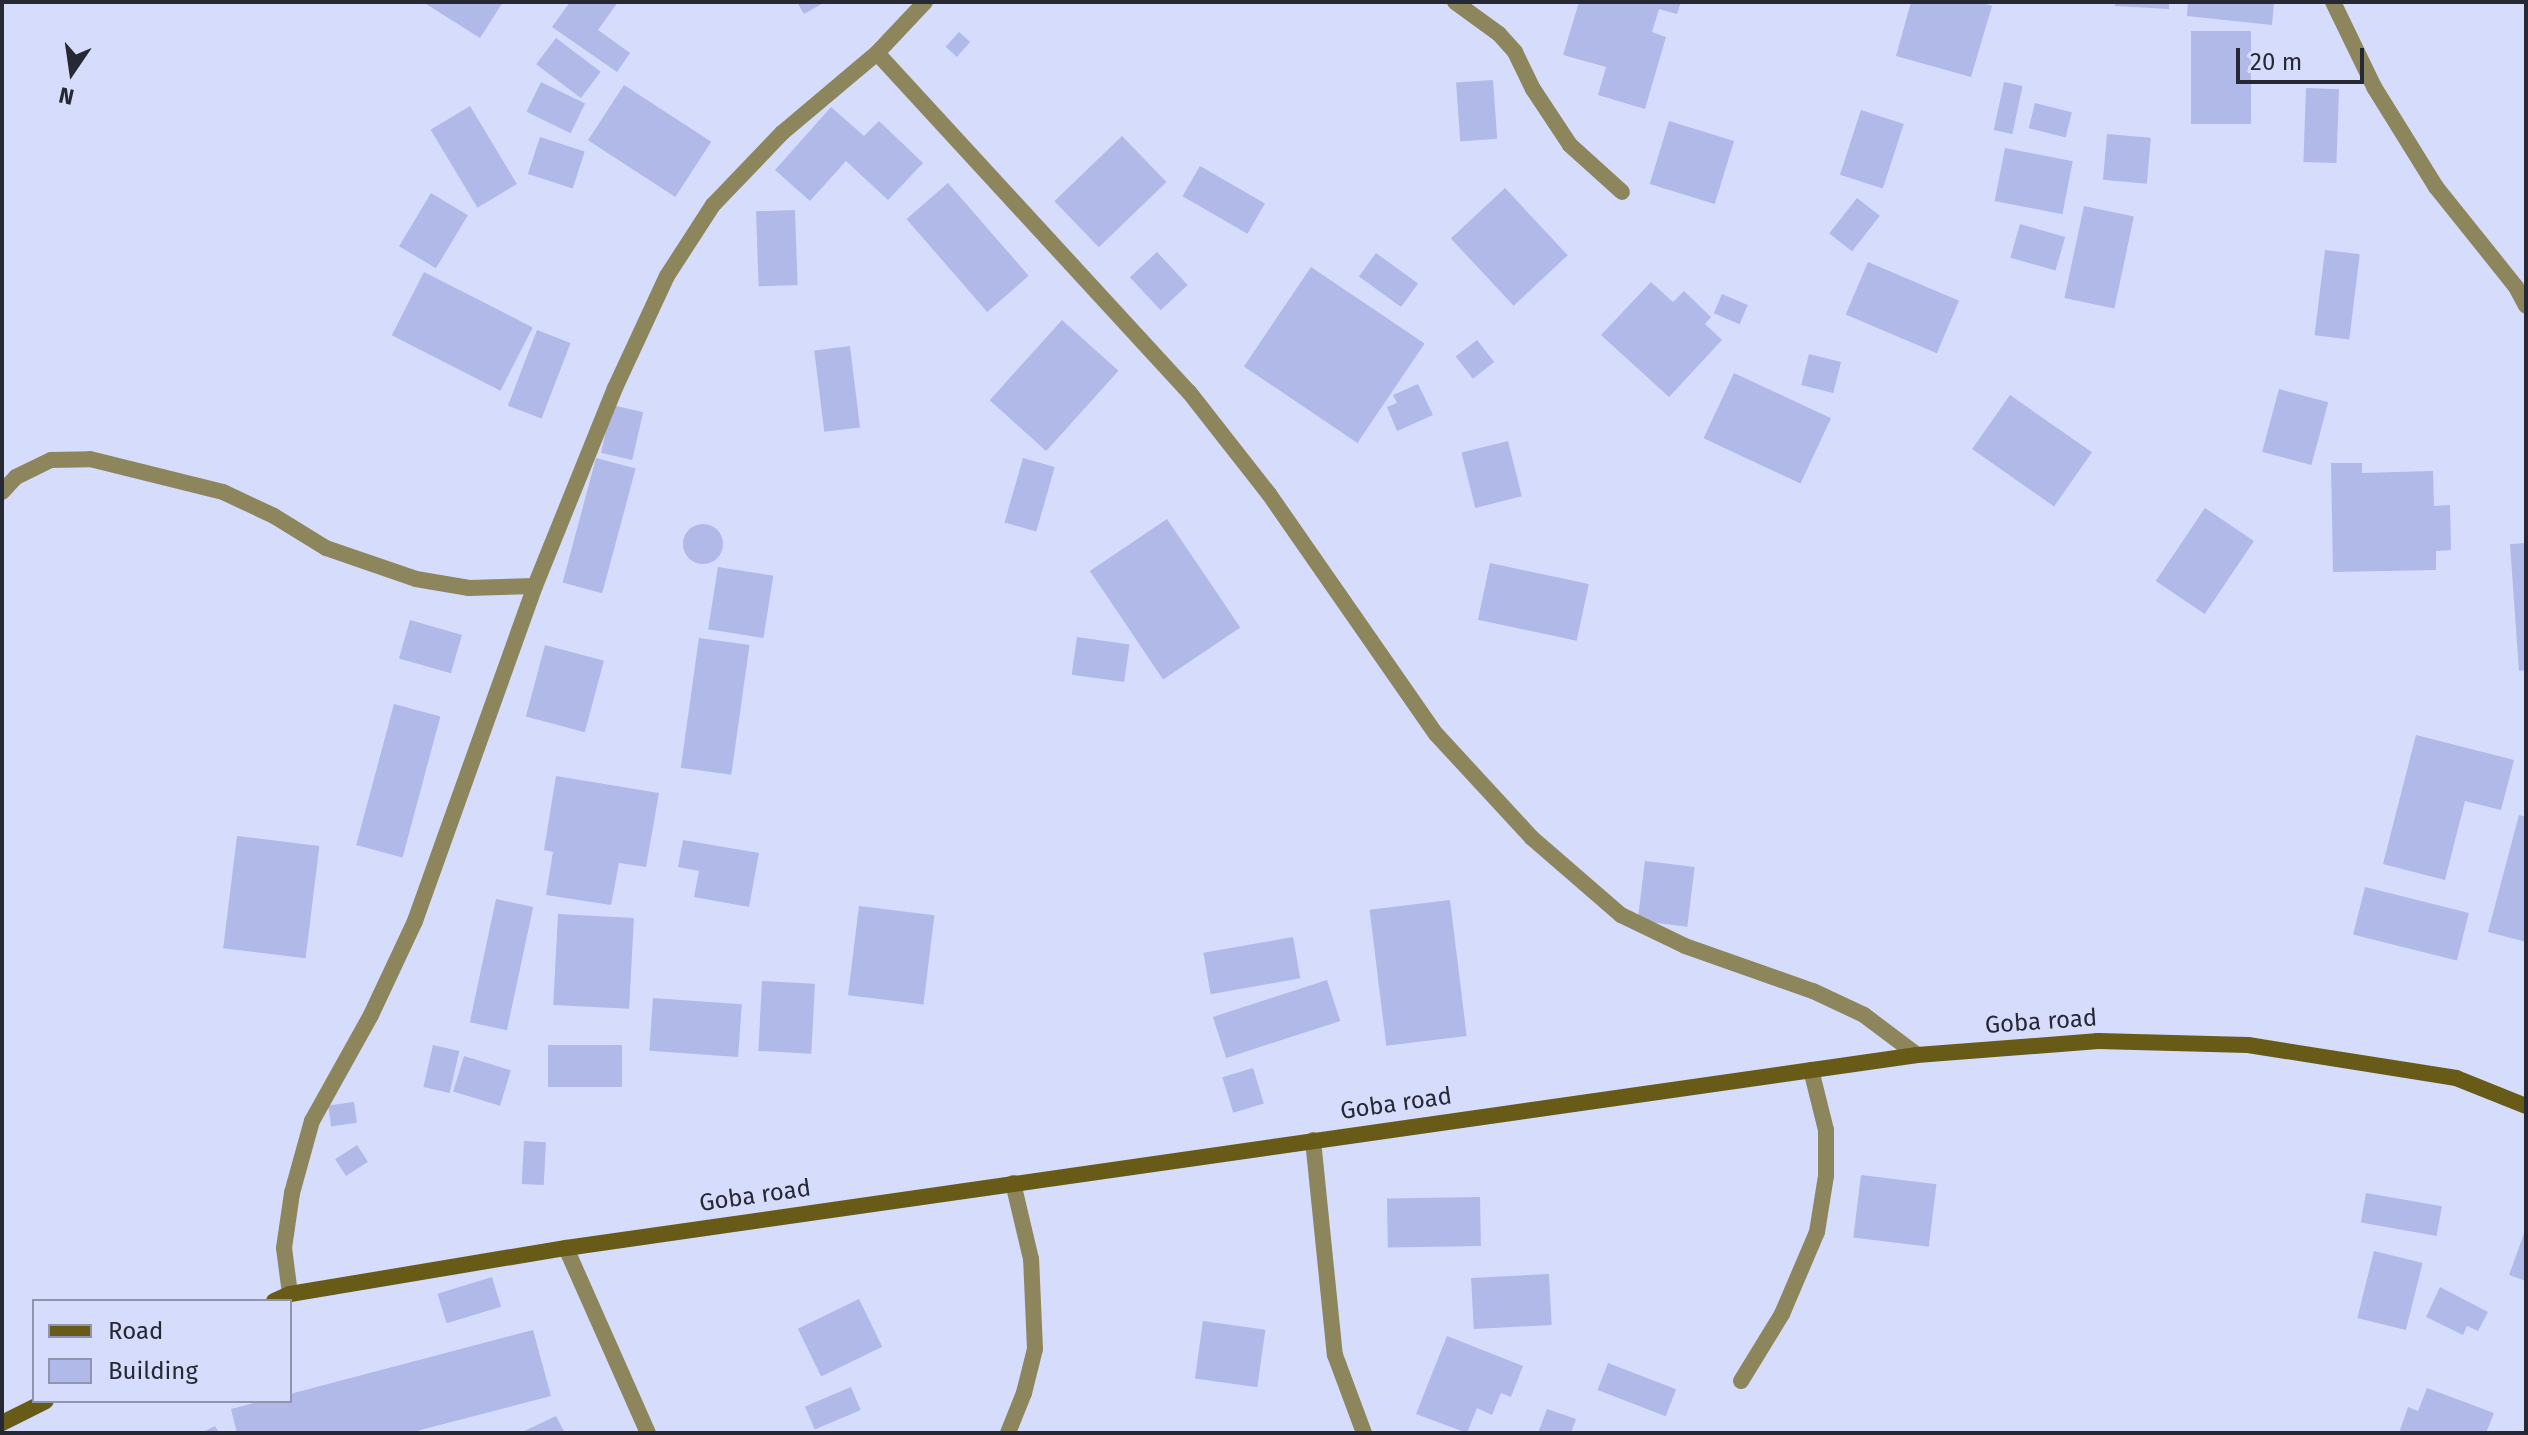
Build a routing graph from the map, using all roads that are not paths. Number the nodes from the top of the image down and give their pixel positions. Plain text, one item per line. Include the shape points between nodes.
1 (925, 2) edge
2 (1455, 2) edge
3 (2333, 2) edge
4 (877, 53) junction
5 (1622, 192) dead end
6 (2526, 306) edge
7 (2, 492) edge
8 (535, 586) junction
9 (1917, 1055) junction
10 (1811, 1070) junction
11 (2526, 1106) edge
12 (1313, 1140) junction
13 (1013, 1183) junction
14 (566, 1248) junction
15 (290, 1294) junction
16 (279, 1299) edge
17 (1741, 1381) dead end
18 (42, 1403) edge
19 (2, 1423) edge
20 (648, 1433) edge
21 (1008, 1433) edge
22 (1364, 1433) edge

1 - 4 street
2 - 5 street via 1515,52 1570,145
3 - 6 street via 2374,87 2436,187
4 - 8 street via 782,133 713,205 667,276
4 - 9 street via 1189,392 1269,494 1436,734 1532,838 1621,915 1685,946 1839,1003
7 - 8 street via 16,477 51,460 90,459 223,492 326,548 416,579 469,588
8 - 15 street via 415,921 312,1121 292,1193 284,1248
9 - 10 street, Goba road
9 - 11 street, Goba road via 2098,1041 2248,1045 2456,1078
10 - 12 street, Goba road
10 - 17 street via 1826,1130 1826,1176 1817,1232 1782,1314
12 - 13 street, Goba road
12 - 22 street via 1335,1355
13 - 14 street, Goba road
13 - 21 street via 1031,1259 1035,1349
14 - 15 street, Goba road
14 - 20 street
15 - 16 street, Goba road
18 - 19 street

